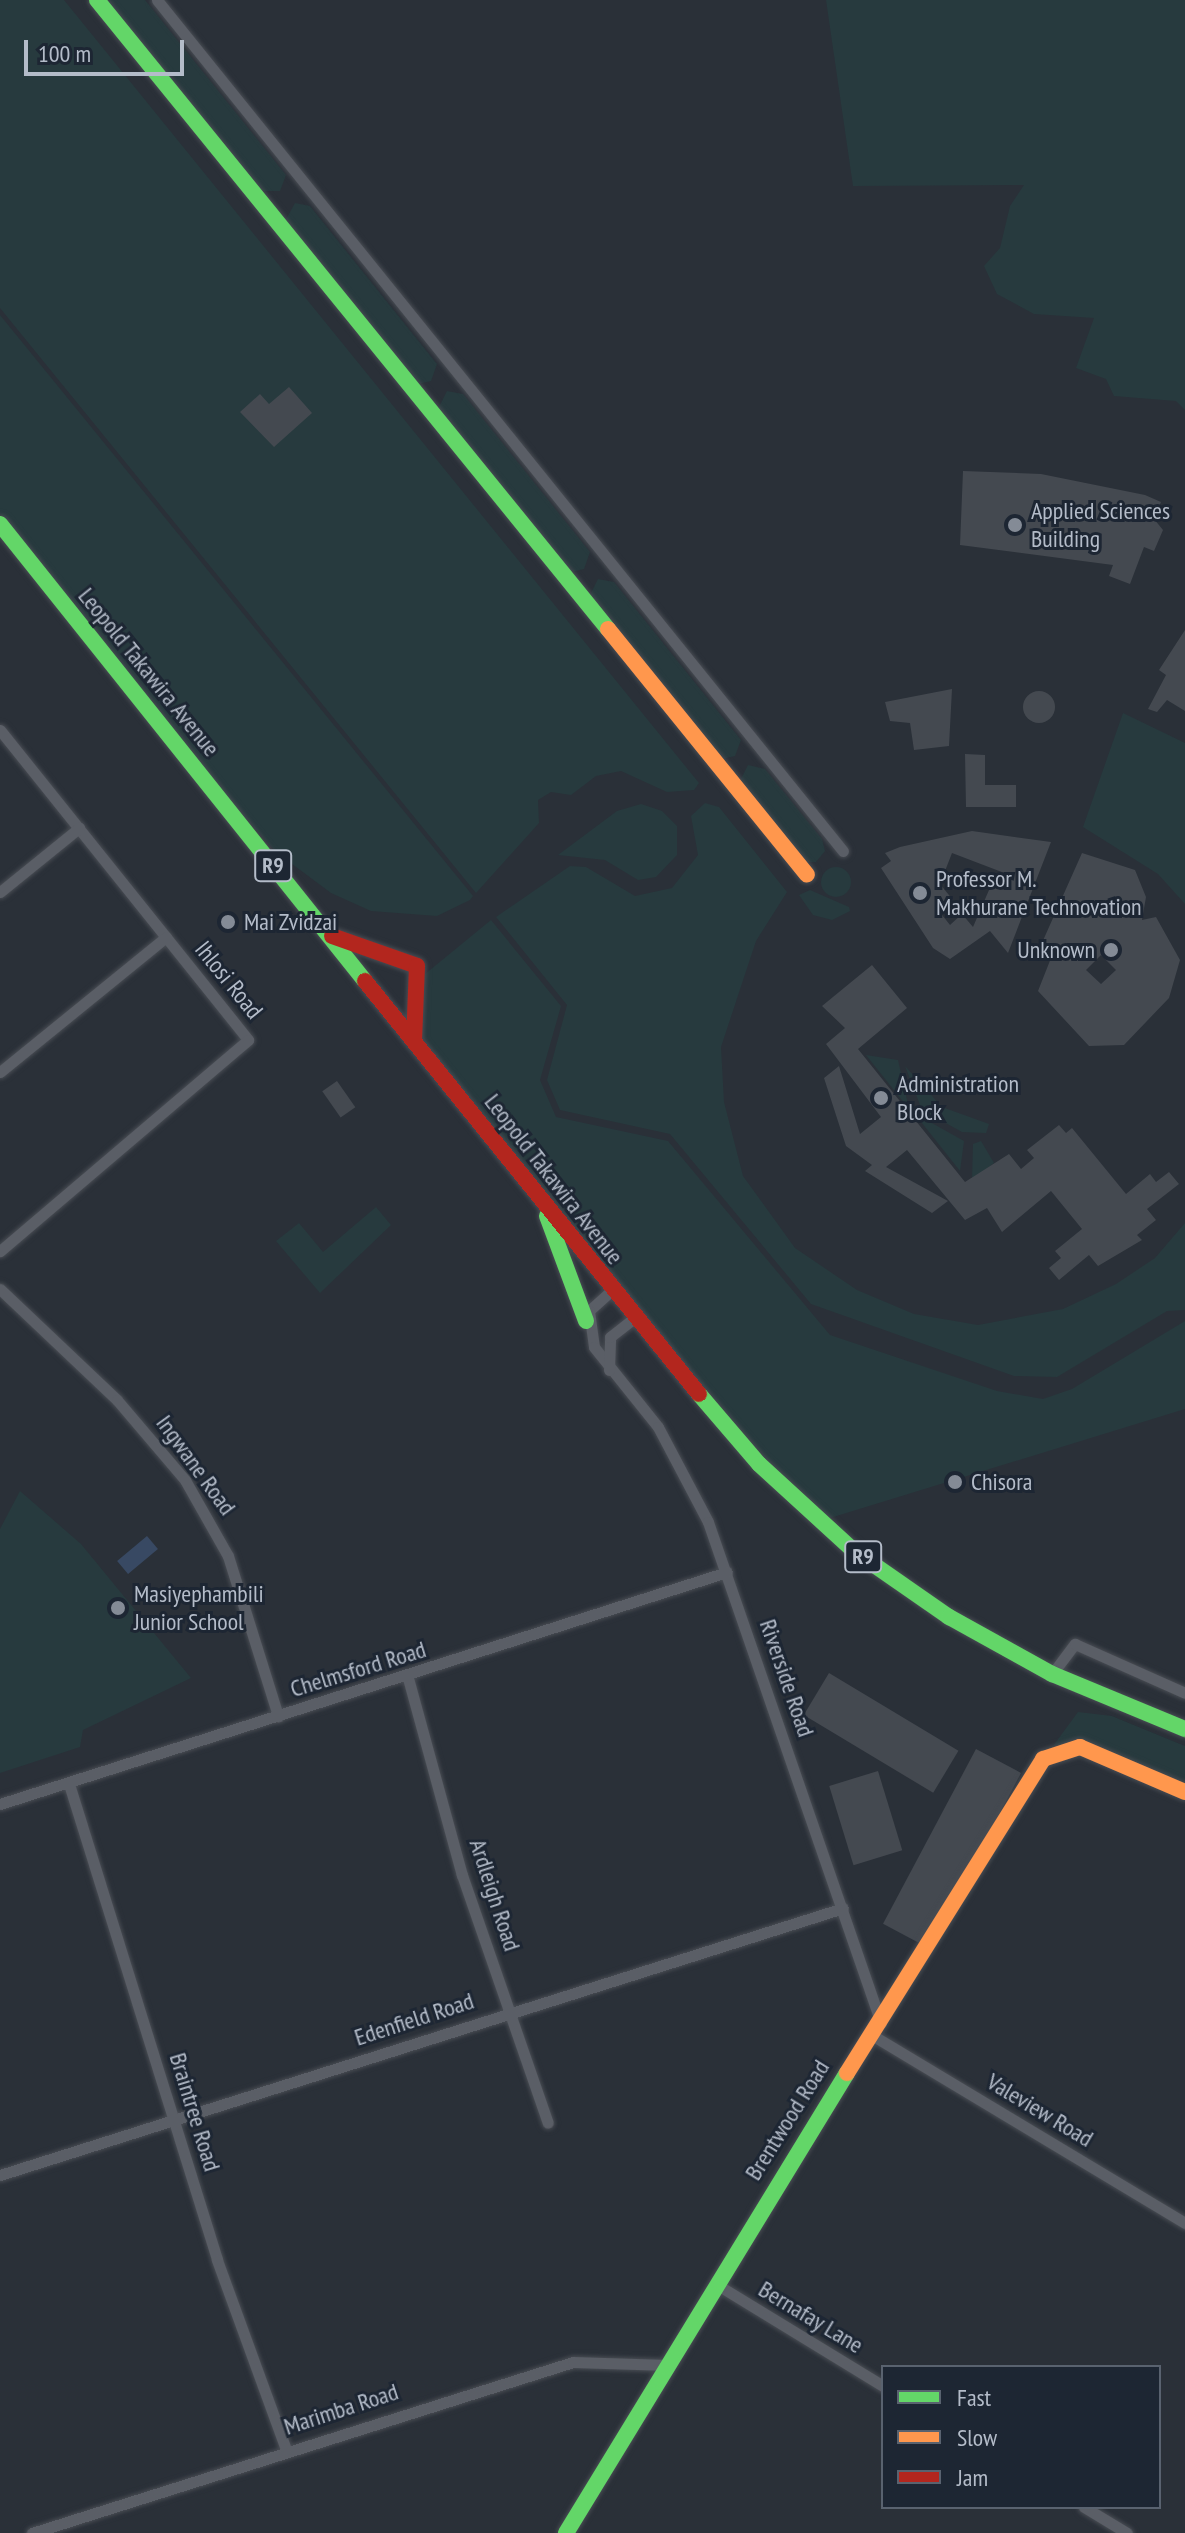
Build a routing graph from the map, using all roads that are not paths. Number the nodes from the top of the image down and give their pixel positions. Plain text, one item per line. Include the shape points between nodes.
1 (97, 0) edge
2 (157, 0) edge
3 (0, 524) edge
4 (0, 730) edge
5 (79, 828) junction
6 (843, 851) dead end
7 (807, 875) dead end
8 (0, 892) edge
9 (327, 934) junction
10 (166, 937) junction
11 (414, 1040) junction
12 (0, 1072) edge
13 (545, 1208) junction
14 (0, 1251) edge
15 (0, 1289) edge
16 (612, 1290) junction
17 (634, 1318) junction
18 (586, 1321) junction
19 (609, 1371) junction
20 (727, 1572) junction
21 (1052, 1674) junction
22 (408, 1678) junction
23 (1185, 1693) edge
24 (278, 1716) junction
25 (1185, 1729) edge
26 (69, 1784) junction
27 (1185, 1792) edge
28 (0, 1804) edge
29 (843, 1908) junction
30 (511, 2011) junction
31 (877, 2029) junction
32 (175, 2119) junction
33 (548, 2123) dead end
34 (0, 2175) edge
35 (1185, 2223) edge
36 (716, 2284) junction
37 (668, 2365) junction
38 (881, 2385) edge
39 (286, 2450) junction
40 (1087, 2509) edge
41 (32, 2533) edge
42 (566, 2533) edge
43 (1127, 2533) edge

1 - 7 main road
2 - 6 street
3 - 9 main road, Leopold Takawira Avenue / R9
4 - 5 street, Ihlosi Road
5 - 8 street
5 - 10 street, Ihlosi Road
9 - 11 main road, Leopold Takawira Avenue / R9
9 - 11 main road via 417,966
10 - 12 street
10 - 14 street, Ihlosi Road via 247,1035 245,1048
11 - 13 main road, Leopold Takawira Avenue / R9
13 - 16 main road, Leopold Takawira Avenue / R9
13 - 18 main road
15 - 24 street, Ingwane Road via 142,1426 198,1500 235,1573
16 - 17 main road, Leopold Takawira Avenue / R9
16 - 18 street
17 - 19 street via 610,1337
17 - 21 main road, Leopold Takawira Avenue / R9 via 759,1464 854,1551 949,1617
18 - 19 street, Riverside Road
19 - 20 street, Riverside Road via 671,1448
20 - 22 street, Chelmsford Road
20 - 29 street, Riverside Road
21 - 23 street via 1075,1644
21 - 25 main road, Leopold Takawira Avenue / R9
22 - 24 street, Chelmsford Road
22 - 30 street, Ardleigh Road via 462,1875
24 - 26 street, Chelmsford Road
26 - 28 street, Chelmsford Road
26 - 32 street, Braintree Road
27 - 31 main road, Brentwood Road via 1064,1747 1043,1759
29 - 30 street, Edenfield Road
29 - 31 street, Riverside Road
30 - 32 street, Edenfield Road
30 - 33 street, Ardleigh Road
31 - 35 street, Valeview Road
31 - 36 main road, Brentwood Road
32 - 34 street, Edenfield Road
32 - 39 street, Braintree Road
36 - 37 main road, Brentwood Road
36 - 38 street, Bernafay Lane
37 - 39 street, Marimba Road via 573,2362
37 - 42 main road, Brentwood Road
39 - 41 street, Marimba Road
40 - 43 street

